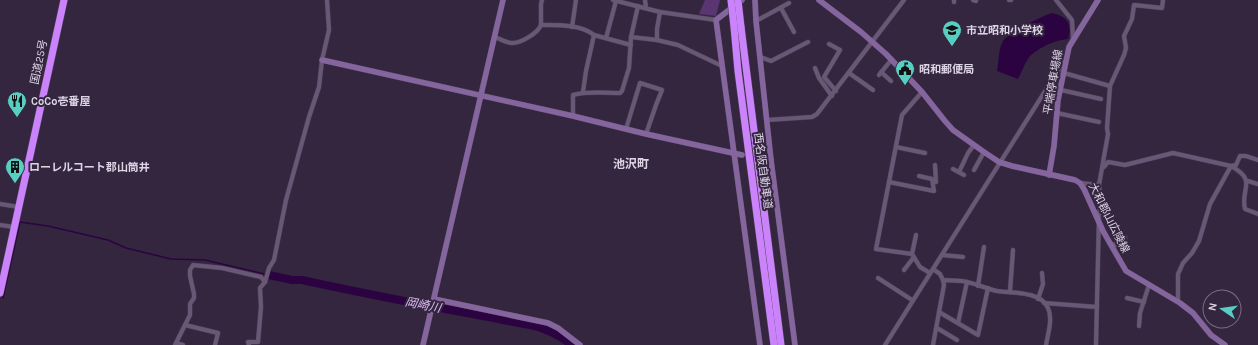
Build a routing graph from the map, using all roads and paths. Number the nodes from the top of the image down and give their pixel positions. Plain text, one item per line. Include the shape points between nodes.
1 (64, 0) edge
2 (327, 0) edge
3 (504, 0) edge
4 (542, 0) edge
5 (576, 0) edge
6 (613, 0) edge
7 (616, 0) edge
8 (645, 0) edge
9 (731, 0) edge
10 (738, 0) edge
11 (742, 0) edge
12 (755, 0) edge
13 (819, 0) edge
14 (904, 0) edge
15 (1056, 0) edge
16 (1098, 0) edge
17 (1163, 0) edge
18 (789, 3) dead end
19 (638, 6) junction
20 (646, 8) junction
21 (781, 8) junction
22 (660, 12) junction
23 (716, 20) junction
24 (756, 21) junction
25 (541, 25) junction
26 (572, 27) junction
27 (737, 27) junction
28 (794, 32) dead end
29 (594, 35) junction
30 (495, 37) junction
31 (631, 37) junction
32 (606, 38) junction
33 (1073, 39) junction
34 (657, 40) junction
35 (808, 42) dead end
36 (872, 43) junction
37 (829, 44) dead end
38 (631, 46) junction
39 (760, 56) junction
40 (1068, 56) junction
41 (892, 59) junction
42 (322, 60) junction
43 (722, 66) junction
44 (815, 68) dead end
45 (850, 73) junction
46 (1064, 73) junction
47 (891, 81) dead end
48 (1110, 86) junction
49 (873, 90) dead end
50 (1060, 90) junction
51 (836, 91) junction
52 (583, 92) junction
53 (922, 92) junction
54 (482, 96) junction
55 (832, 96) junction
56 (1101, 99) dead end
57 (1057, 114) junction
58 (573, 116) junction
59 (767, 120) junction
60 (1099, 122) dead end
61 (626, 129) junction
62 (646, 134) junction
63 (974, 145) junction
64 (896, 147) junction
65 (984, 152) junction
66 (925, 153) dead end
67 (734, 154) junction
68 (742, 155) dead end
69 (1258, 160) edge
70 (1000, 162) junction
71 (935, 165) dead end
72 (1231, 166) junction
73 (953, 168) dead end
74 (1103, 168) junction
75 (974, 170) dead end
76 (959, 172) junction
77 (964, 175) dead end
78 (1049, 175) junction
79 (919, 176) dead end
80 (1248, 181) junction
81 (889, 182) junction
82 (933, 182) junction
83 (1080, 183) junction
84 (1258, 184) edge
85 (1099, 185) junction
86 (0, 204) edge
87 (19, 207) junction
88 (1258, 214) edge
89 (1099, 223) junction
90 (0, 225) edge
91 (14, 227) junction
92 (916, 235) dead end
93 (1125, 237) dead end
94 (1110, 244) junction
95 (984, 247) dead end
96 (1013, 250) dead end
97 (942, 255) junction
98 (913, 256) junction
99 (963, 257) dead end
100 (904, 270) dead end
101 (932, 271) junction
102 (1042, 273) dead end
103 (878, 278) dead end
104 (943, 280) junction
105 (266, 281) junction
106 (967, 282) junction
107 (1150, 285) junction
108 (978, 286) junction
109 (988, 288) junction
110 (1010, 291) junction
111 (0, 293) edge
112 (1127, 298) dead end
113 (1038, 299) junction
114 (433, 300) junction
115 (912, 300) junction
116 (1178, 301) junction
117 (1144, 302) junction
118 (1044, 303) junction
119 (1098, 307) junction
120 (939, 312) junction
121 (958, 323) junction
122 (185, 325) junction
123 (1139, 326) dead end
124 (937, 328) junction
125 (956, 340) dead end
126 (175, 344) edge
127 (183, 345) edge
128 (216, 345) edge
129 (249, 345) edge
130 (423, 345) edge
131 (580, 345) edge
132 (760, 345) edge
133 (774, 345) edge
134 (781, 345) edge
135 (795, 345) edge
136 (885, 345) edge
137 (932, 345) edge
138 (1046, 345) edge
139 (1096, 345) edge
140 (1224, 345) edge

1 - 87 highway, 国道25号
2 - 42 street via 329,30
3 - 30 street
4 - 25 street
5 - 26 street
6 - 7 street
7 - 19 street
7 - 32 street
8 - 20 street
9 - 27 highway, 西名阪自動車道, bridge
10 - 27 highway, 西名阪自動車道, bridge
11 - 23 street
12 - 24 street
13 - 36 street, 大和郡山広陵線
14 - 36 street
15 - 33 street via 1072,20
16 - 33 street, 平端停車場線
17 - 48 street via 1162,8 1134,4 1132,19 1124,36 1124,55
18 - 21 street
19 - 20 street
19 - 31 street
20 - 22 street
21 - 24 street
21 - 28 street
22 - 23 street
22 - 34 street
23 - 43 street
24 - 39 street
25 - 26 street
25 - 30 street via 539,30 515,43
26 - 29 street
27 - 133 highway, 西名阪自動車道 via 738,71
27 - 134 highway, 西名阪自動車道
29 - 32 street
29 - 52 street
30 - 54 street
31 - 34 street
31 - 38 street
32 - 38 street
33 - 40 street, 平端停車場線
34 - 43 street via 678,45
35 - 39 street via 771,61
36 - 41 street, 大和郡山広陵線
36 - 45 street
37 - 51 street via 840,50 824,77
38 - 52 street via 629,68 620,93
39 - 59 street
40 - 46 street, 平端停車場線
40 - 70 street
41 - 47 street via 880,74
41 - 53 street, 大和郡山広陵線
42 - 54 street
42 - 105 street via 319,87 286,200 274,260 268,270
43 - 67 street
44 - 55 street
45 - 49 street
45 - 51 street
46 - 48 street
46 - 50 street, 平端停車場線
48 - 74 street via 1108,134
50 - 56 street
50 - 57 street, 平端停車場線
51 - 55 street
52 - 58 street via 573,95
53 - 63 street, 大和郡山広陵線 via 953,130
53 - 64 street via 902,115
54 - 58 street
54 - 114 street
55 - 59 street via 814,116
57 - 60 street
57 - 78 street, 平端停車場線
58 - 61 street
59 - 135 street via 768,159
61 - 62 street
61 - 62 street via 640,83 662,90
62 - 67 street
63 - 65 street, 大和郡山広陵線
63 - 76 street
64 - 66 street
64 - 81 street
65 - 70 street, 大和郡山広陵線
65 - 75 street
67 - 68 street
67 - 132 street
69 - 72 street via 1240,156 1236,165
70 - 78 street, 大和郡山広陵線
70 - 97 street
71 - 82 street via 936,182
72 - 74 street via 1173,153 1125,165 1108,162
72 - 80 street via 1246,176
72 - 116 street via 1210,204 1199,241 1178,274
73 - 76 street
74 - 85 street
76 - 77 street
78 - 83 street, 大和郡山広陵線
79 - 82 street via 932,179
80 - 84 street
80 - 88 street via 1245,208
81 - 82 street via 934,190
81 - 98 street via 876,249
83 - 85 street
83 - 89 street, 大和郡山広陵線
85 - 89 street
86 - 87 street
87 - 91 highway, 国道25号
89 - 94 street, 大和郡山広陵線
89 - 119 street
90 - 91 street
91 - 111 highway, 国道25号
92 - 98 street
93 - 94 street via 1124,246
94 - 107 street, 大和郡山広陵線 via 1126,271
95 - 108 street
96 - 110 street
97 - 99 street
97 - 101 street
98 - 100 street
98 - 101 street via 920,267
101 - 104 street via 940,274
101 - 115 street
102 - 113 street via 1043,284
103 - 115 street
104 - 106 street
104 - 120 street
105 - 122 street via 261,277 222,268 193,265 190,276 194,298
105 - 129 street via 260,288 258,342 248,342
106 - 108 street
106 - 121 street
107 - 116 street, 大和郡山広陵線
107 - 117 street
108 - 109 street
109 - 110 street
109 - 121 street via 978,335
110 - 113 street
112 - 117 street
113 - 118 street
114 - 130 street
114 - 131 street via 548,323
115 - 136 street
116 - 140 street, 大和郡山広陵線
117 - 123 street
118 - 119 street
118 - 138 street via 1050,316
119 - 139 street
120 - 121 street
120 - 124 street
122 - 126 street
122 - 128 street via 218,333
124 - 125 street
124 - 137 street
126 - 127 street

